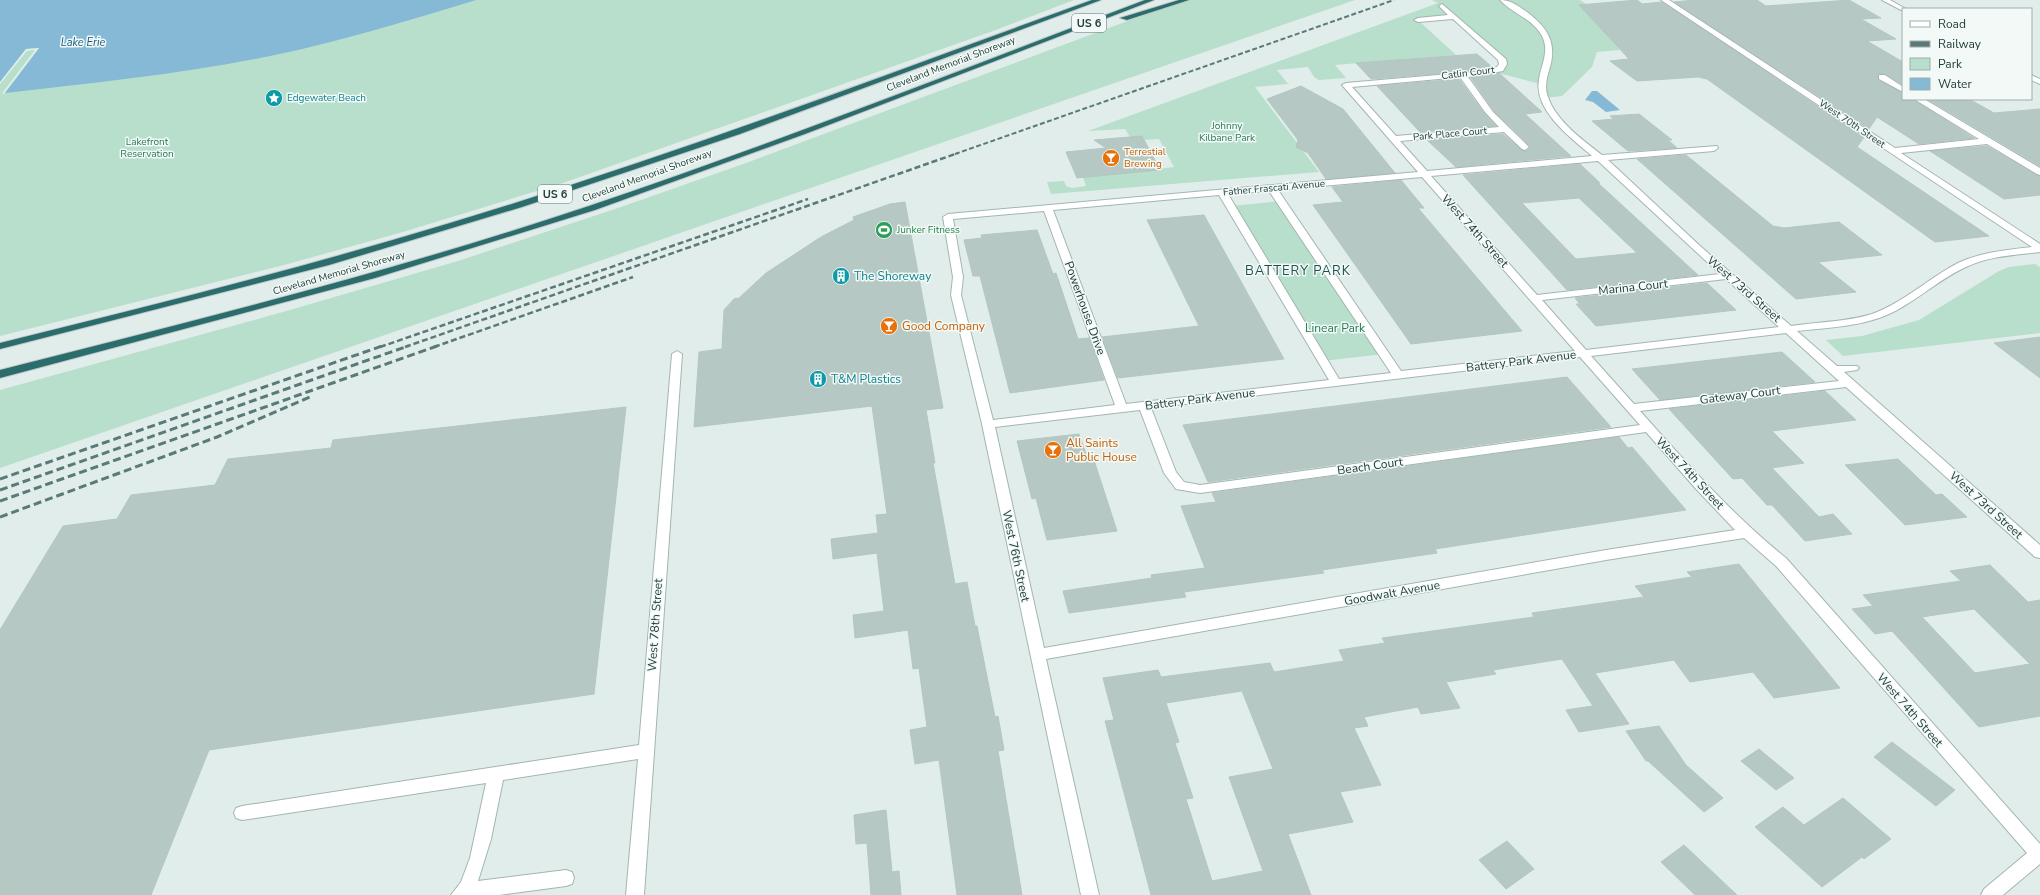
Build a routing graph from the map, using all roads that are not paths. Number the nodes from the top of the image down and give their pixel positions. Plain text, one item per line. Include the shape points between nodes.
1 (1098, 0) edge
2 (1151, 0) edge
3 (1186, 0) edge
4 (1503, 0) edge
5 (1664, 0) edge
6 (1885, 0) edge
7 (1442, 6) dead end
8 (1902, 8) edge
9 (1454, 17) junction
10 (1418, 20) dead end
11 (1027, 47) junction
12 (1462, 75) junction
13 (1882, 77) dead end
14 (1346, 84) joint
15 (1902, 89) edge
16 (1920, 100) edge
17 (1506, 129) junction
18 (1394, 139) junction
19 (1988, 141) junction
20 (1525, 147) dead end
21 (1714, 148) dead end
22 (1893, 151) junction
23 (1601, 158) junction
24 (2040, 172) edge
25 (1425, 174) junction
26 (1272, 188) junction
27 (1222, 192) junction
28 (1048, 208) junction
29 (948, 217) joint
30 (2040, 248) edge
31 (1730, 276) junction
32 (1535, 298) junction
33 (1790, 329) junction
34 (0, 346) edge
35 (677, 354) dead end
36 (1583, 354) junction
37 (1853, 368) dead end
38 (1835, 370) junction
39 (0, 374) edge
40 (1398, 375) junction
41 (1336, 383) junction
42 (1850, 383) junction
43 (1144, 406) junction
44 (1122, 408) junction
45 (1630, 408) junction
46 (988, 424) junction
47 (1648, 428) junction
48 (1746, 533) junction
49 (2040, 553) edge
50 (1037, 655) junction
51 (646, 751) junction
52 (496, 773) junction
53 (242, 813) dead end
54 (2040, 854) edge
55 (566, 878) dead end
56 (463, 893) edge
57 (635, 895) edge
58 (1090, 895) edge
59 (1990, 895) edge

1 - 34 highway, Cleveland Memorial Shoreway / US 6 via 723,136 520,205 288,273
2 - 11 highway, Cleveland Memorial Shoreway / US 6
3 - 11 highway
4 - 23 street, West 73rd Street via 1532,20 1546,39 1549,54 1541,84 1548,105 1560,121
5 - 22 street, West 70th Street
6 - 8 street
7 - 9 street, Catlin Court
9 - 10 street
9 - 12 street, Catlin Court via 1502,59 1503,64 1494,72
11 - 39 highway, Cleveland Memorial Shoreway / US 6 via 694,172 523,230 318,291
12 - 14 street, Catlin Court
12 - 17 street, Park Place Court via 1486,108
13 - 15 street
14 - 18 street, West 74th Street
16 - 19 street
17 - 18 street, Park Place Court
17 - 20 street, Park Place Court
18 - 25 street, West 74th Street
19 - 22 street
19 - 24 street
21 - 23 street, Father Frascati Avenue
22 - 30 street, West 70th Street
23 - 25 street, Father Frascati Avenue
23 - 31 street, West 73rd Street
25 - 26 street, Father Frascati Avenue
25 - 32 street, West 74th Street
26 - 27 street, Father Frascati Avenue
26 - 40 street
27 - 28 street, Father Frascati Avenue
27 - 41 street
28 - 29 street, Father Frascati Avenue
28 - 44 street, Powerhouse Drive
29 - 46 street, West 76th Street via 958,277 956,295
30 - 33 street, Battery Park Avenue via 1994,254 1962,265 1891,309 1875,316
31 - 32 street, Marina Court
31 - 33 street, West 73rd Street
32 - 36 street, West 74th Street
33 - 36 street, Battery Park Avenue
33 - 38 street, West 73rd Street
35 - 51 street, West 78th Street
36 - 40 street, Battery Park Avenue
36 - 45 street, West 74th Street
37 - 38 street
38 - 42 street, West 73rd Street
40 - 41 street, Battery Park Avenue
41 - 43 street, Battery Park Avenue
42 - 45 street, Gateway Court
42 - 49 street, West 73rd Street
43 - 44 street, Battery Park Avenue
43 - 47 street, Beach Court via 1170,473 1180,486 1200,489
44 - 46 street, Battery Park Avenue
45 - 47 street, West 74th Street
46 - 50 street, West 76th Street
47 - 48 street, West 74th Street
48 - 50 street, Goodwalt Avenue via 1606,555
48 - 54 street, West 74th Street via 1781,562
50 - 58 street, West 76th Street
51 - 52 street
51 - 57 street, West 78th Street
52 - 53 street
52 - 56 street via 478,859
54 - 59 street
55 - 56 street

